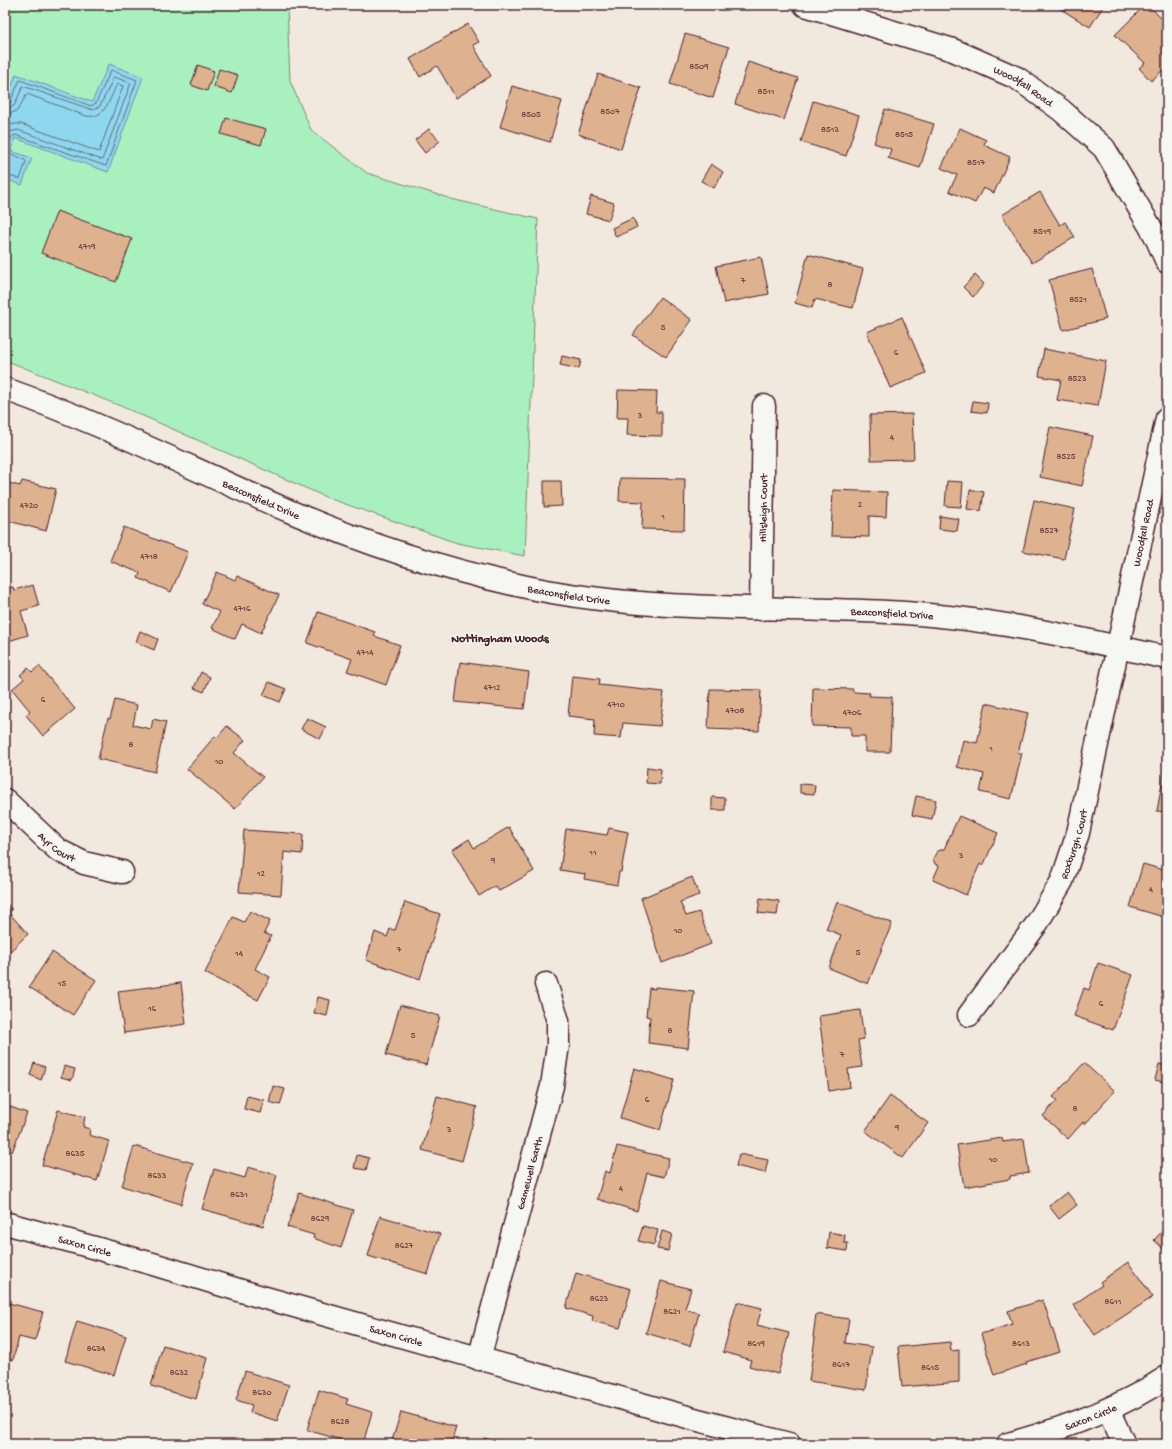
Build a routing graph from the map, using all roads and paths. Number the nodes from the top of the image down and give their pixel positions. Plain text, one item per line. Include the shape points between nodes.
1 (806, 5) edge
2 (1167, 261) edge
3 (5, 389) edge
4 (764, 406) dead end
5 (1167, 418) edge
6 (761, 609) junction
7 (1117, 647) junction
8 (1167, 658) edge
9 (5, 800) edge
10 (122, 872) dead end
11 (546, 984) dead end
12 (969, 1014) dead end
13 (5, 1223) edge
14 (479, 1359) junction
15 (1167, 1377) edge
16 (1108, 1410) junction
17 (789, 1444) edge
18 (1008, 1444) edge
19 (1124, 1444) edge

1 - 2 street, Woodfall Road via 953,50 1017,78 1061,110 1104,148 1136,199
3 - 6 street, Beaconsfield Drive via 108,430 290,512 406,555 560,594 611,601
4 - 6 street, Hillsleigh Court
5 - 7 street, Woodfall Road
6 - 7 street, Beaconsfield Drive via 941,616 1000,624
7 - 8 street, Beaconsfield Drive
7 - 12 street, Roxburgh Court via 1078,833 1062,881 1036,925
9 - 10 street, Ayr Court via 58,850 84,862
11 - 14 street, Gamewell Garth via 558,1021 558,1045 552,1086
13 - 14 street, Saxon Circle
14 - 17 street, Saxon Circle
15 - 16 street, Saxon Circle via 1148,1390
16 - 18 street, Saxon Circle via 1043,1435
16 - 19 street

